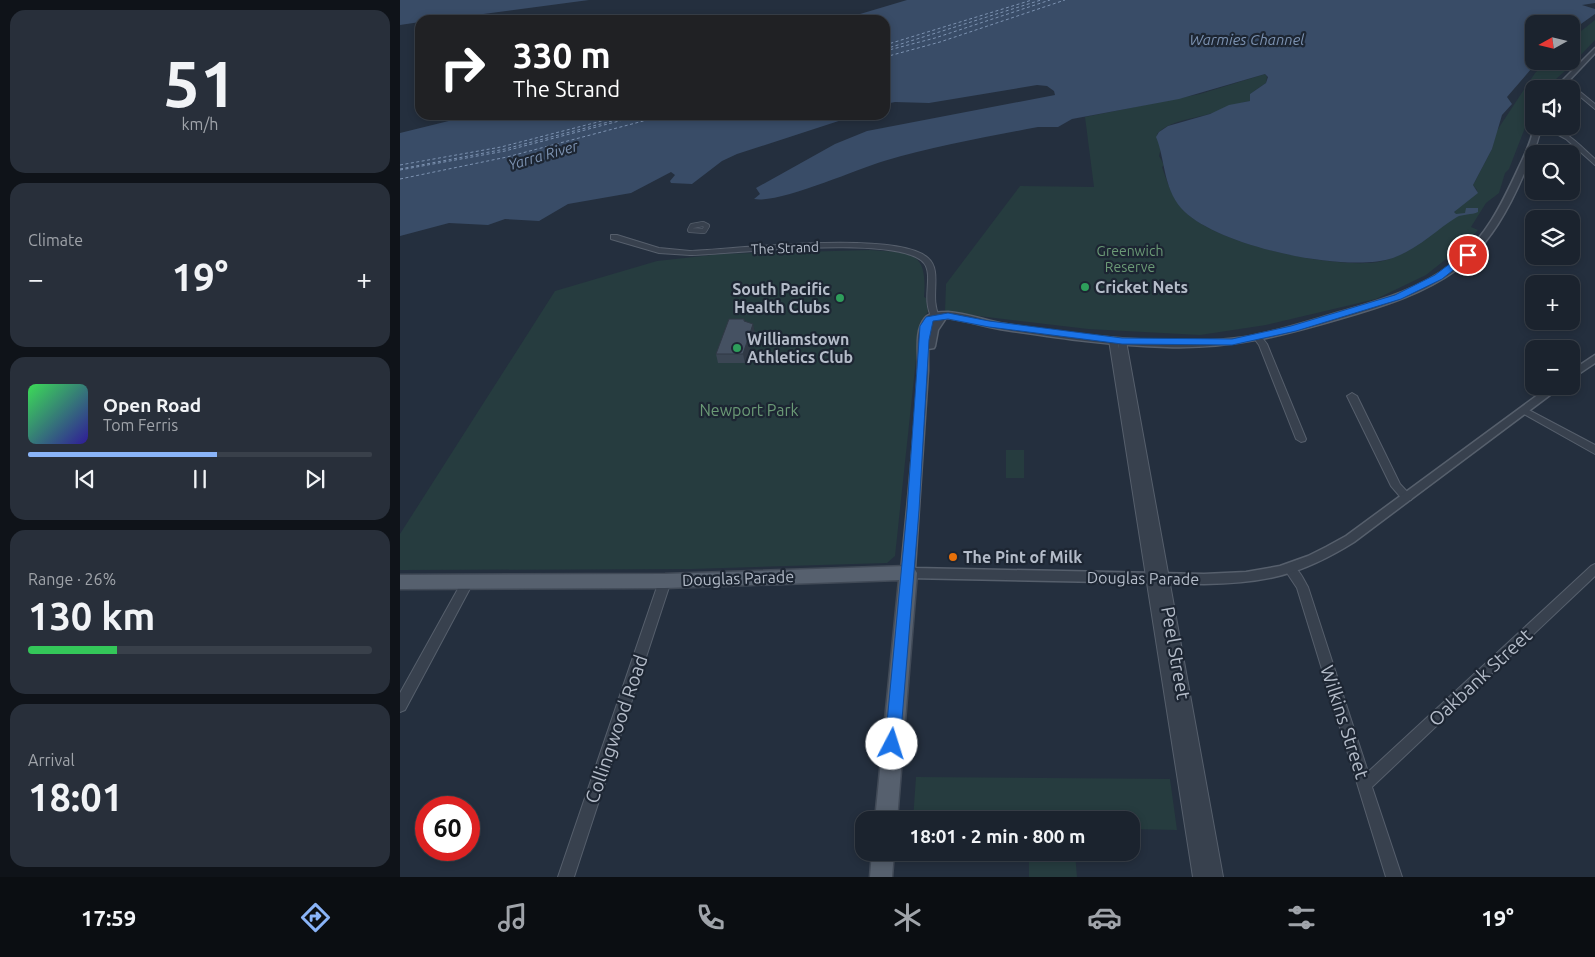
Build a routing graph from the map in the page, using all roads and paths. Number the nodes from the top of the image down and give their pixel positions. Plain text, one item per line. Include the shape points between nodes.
1 (1595, 50) edge
2 (1566, 80) edge
3 (1580, 94) edge
4 (1595, 107) edge
5 (1538, 135) edge
6 (1560, 135) edge
7 (1566, 135) edge
8 (1568, 138) junction
9 (1595, 162) edge
10 (614, 237) dead end
11 (939, 318) junction
12 (1257, 337) junction
13 (1117, 341) junction
14 (1595, 358) edge
15 (1580, 369) edge
16 (1545, 395) edge
17 (1352, 396) dead end
18 (1525, 410) junction
19 (1301, 439) dead end
20 (1595, 450) edge
21 (1407, 498) junction
22 (1595, 569) edge
23 (1291, 570) junction
24 (908, 574) junction
25 (1158, 578) junction
26 (468, 581) junction
27 (665, 581) junction
28 (400, 582) edge
29 (400, 706) edge
30 (1365, 784) junction
31 (887, 811) edge
32 (882, 861) edge
33 (566, 877) edge
34 (881, 877) edge
35 (1201, 877) edge
36 (1215, 877) edge
37 (1394, 877) edge

1 - 2 street
3 - 4 street
5 - 12 street via 1501,214 1481,241 1454,268 1398,297
6 - 8 street
7 - 8 street
8 - 9 street
10 - 11 street, The Strand via 665,252 794,247 898,248 927,261 932,274 929,302
11 - 13 street
11 - 24 street via 923,371
12 - 13 street via 1202,343
12 - 19 street via 1263,344
13 - 25 street, Peel Street
14 - 15 street
16 - 18 street, Douglas Parade
17 - 21 street via 1396,486
18 - 20 street
18 - 21 street, Douglas Parade
21 - 23 street, Douglas Parade via 1343,544
22 - 30 street, Oakbank Street
23 - 25 street, Douglas Parade via 1242,578
23 - 30 street, Wilkins Street via 1302,586
24 - 25 street, Douglas Parade
24 - 27 main road, Douglas Parade
24 - 31 main road
25 - 35 street, Peel Street
25 - 36 street, Peel Street
26 - 27 main road, Douglas Parade
26 - 28 main road, Douglas Parade
26 - 29 street
27 - 33 street, Collingwood Road
30 - 37 street, Wilkins Street
32 - 34 main road

